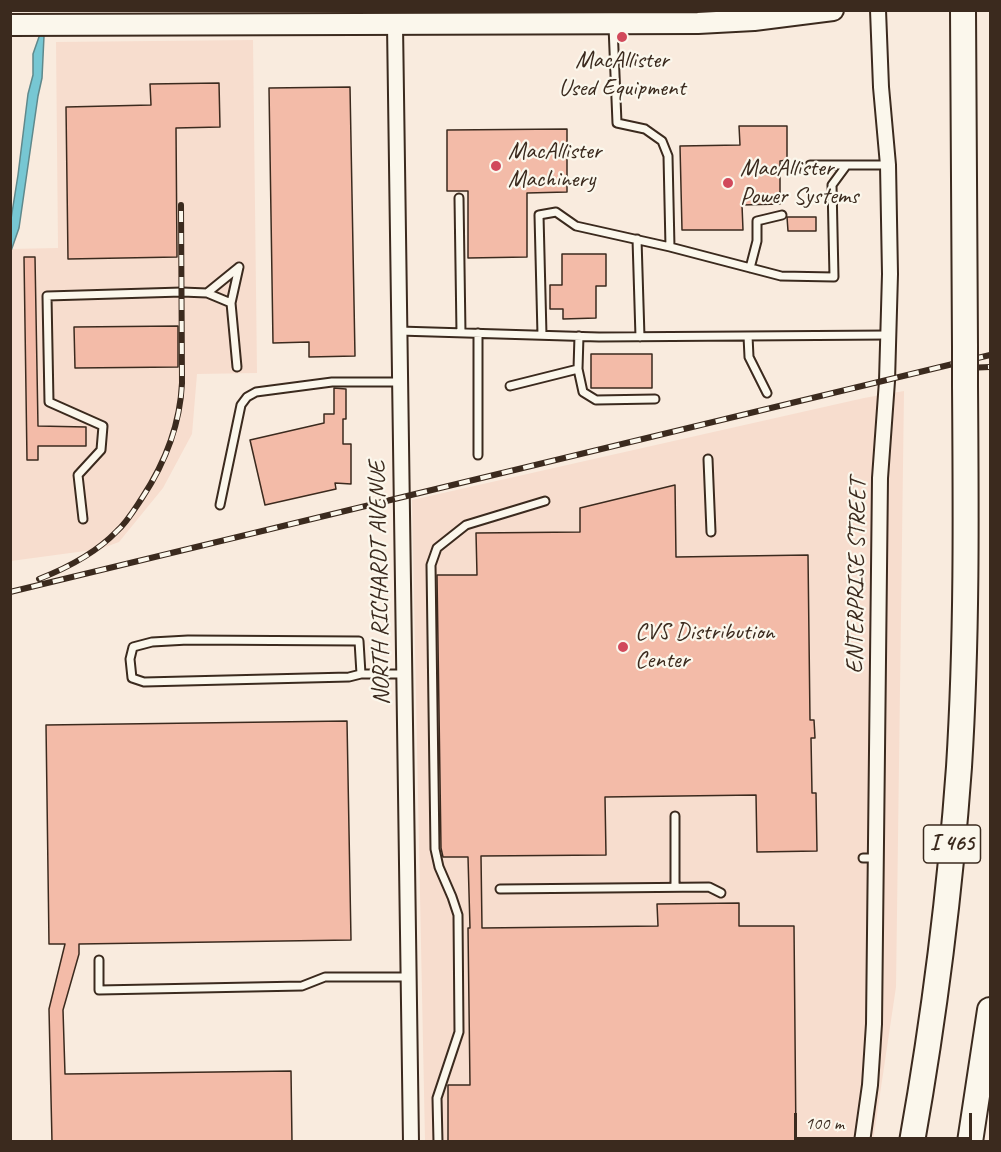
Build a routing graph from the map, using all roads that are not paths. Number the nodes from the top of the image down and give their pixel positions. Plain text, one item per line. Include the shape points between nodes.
1 (833, 10) edge
2 (878, 10) edge
3 (963, 10) edge
4 (613, 23) junction
5 (10, 25) edge
6 (395, 25) junction
7 (810, 165) dead end
8 (888, 165) junction
9 (846, 166) junction
10 (459, 198) dead end
11 (782, 215) dead end
12 (637, 239) junction
13 (670, 247) junction
14 (750, 268) junction
15 (207, 293) junction
16 (231, 303) junction
17 (399, 331) junction
18 (461, 333) junction
19 (478, 333) junction
20 (542, 335) junction
21 (889, 335) junction
22 (579, 336) junction
23 (640, 336) junction
24 (748, 336) junction
25 (237, 367) dead end
26 (578, 369) junction
27 (400, 382) junction
28 (510, 386) dead end
29 (767, 393) dead end
30 (656, 399) dead end
31 (478, 455) dead end
32 (708, 459) dead end
33 (544, 501) dead end
34 (220, 505) dead end
35 (83, 519) dead end
36 (711, 532) dead end
37 (361, 674) junction
38 (404, 674) junction
39 (675, 816) dead end
40 (675, 887) junction
41 (500, 889) dead end
42 (721, 893) dead end
43 (99, 960) dead end
44 (409, 977) junction
45 (990, 1010) edge
46 (411, 1142) edge
47 (438, 1142) edge
48 (862, 1142) edge
49 (912, 1142) edge
50 (970, 1142) edge

1 - 4 main road via 735,21
2 - 8 street, ENTERPRISE STREET
3 - 49 highway, I 465, bridge via 967,543 959,768 936,988
4 - 6 main road
4 - 13 lane via 617,123 645,129 662,141 668,156
5 - 6 main road
6 - 17 street, NORTH RICHARDT AVENUE
7 - 9 lane
8 - 9 lane
8 - 21 street, ENTERPRISE STREET
9 - 14 lane via 832,185 834,277 781,276
10 - 18 lane
11 - 14 lane via 757,221 757,242
12 - 13 lane
12 - 20 lane via 576,226 556,212 539,214
12 - 23 lane
13 - 14 lane
15 - 16 lane
15 - 16 lane via 239,267
15 - 35 lane via 47,296 49,402 103,426 101,450 78,475
16 - 25 lane
17 - 18 lane
17 - 27 street, NORTH RICHARDT AVENUE
18 - 19 lane
19 - 20 lane
19 - 31 lane
20 - 22 lane
21 - 24 lane
21 - 48 street, ENTERPRISE STREET via 880,478 869,858 874,1036
22 - 23 lane
22 - 26 lane
23 - 24 lane
24 - 29 lane via 749,357
26 - 28 lane
26 - 30 lane via 583,392 596,400
27 - 34 lane via 332,382 256,392 247,397 241,405
27 - 38 street, NORTH RICHARDT AVENUE
32 - 36 lane
33 - 47 lane via 466,525 437,548 431,566 435,849 458,915 459,1032 437,1098
37 - 37 lane via 359,641 152,642 133,647 130,658 132,678 144,682
37 - 38 lane
38 - 44 street, NORTH RICHARDT AVENUE
39 - 40 lane
40 - 41 lane
40 - 42 lane via 709,887
43 - 44 lane via 99,990 302,986 326,977
44 - 46 street, NORTH RICHARDT AVENUE
45 - 50 highway

